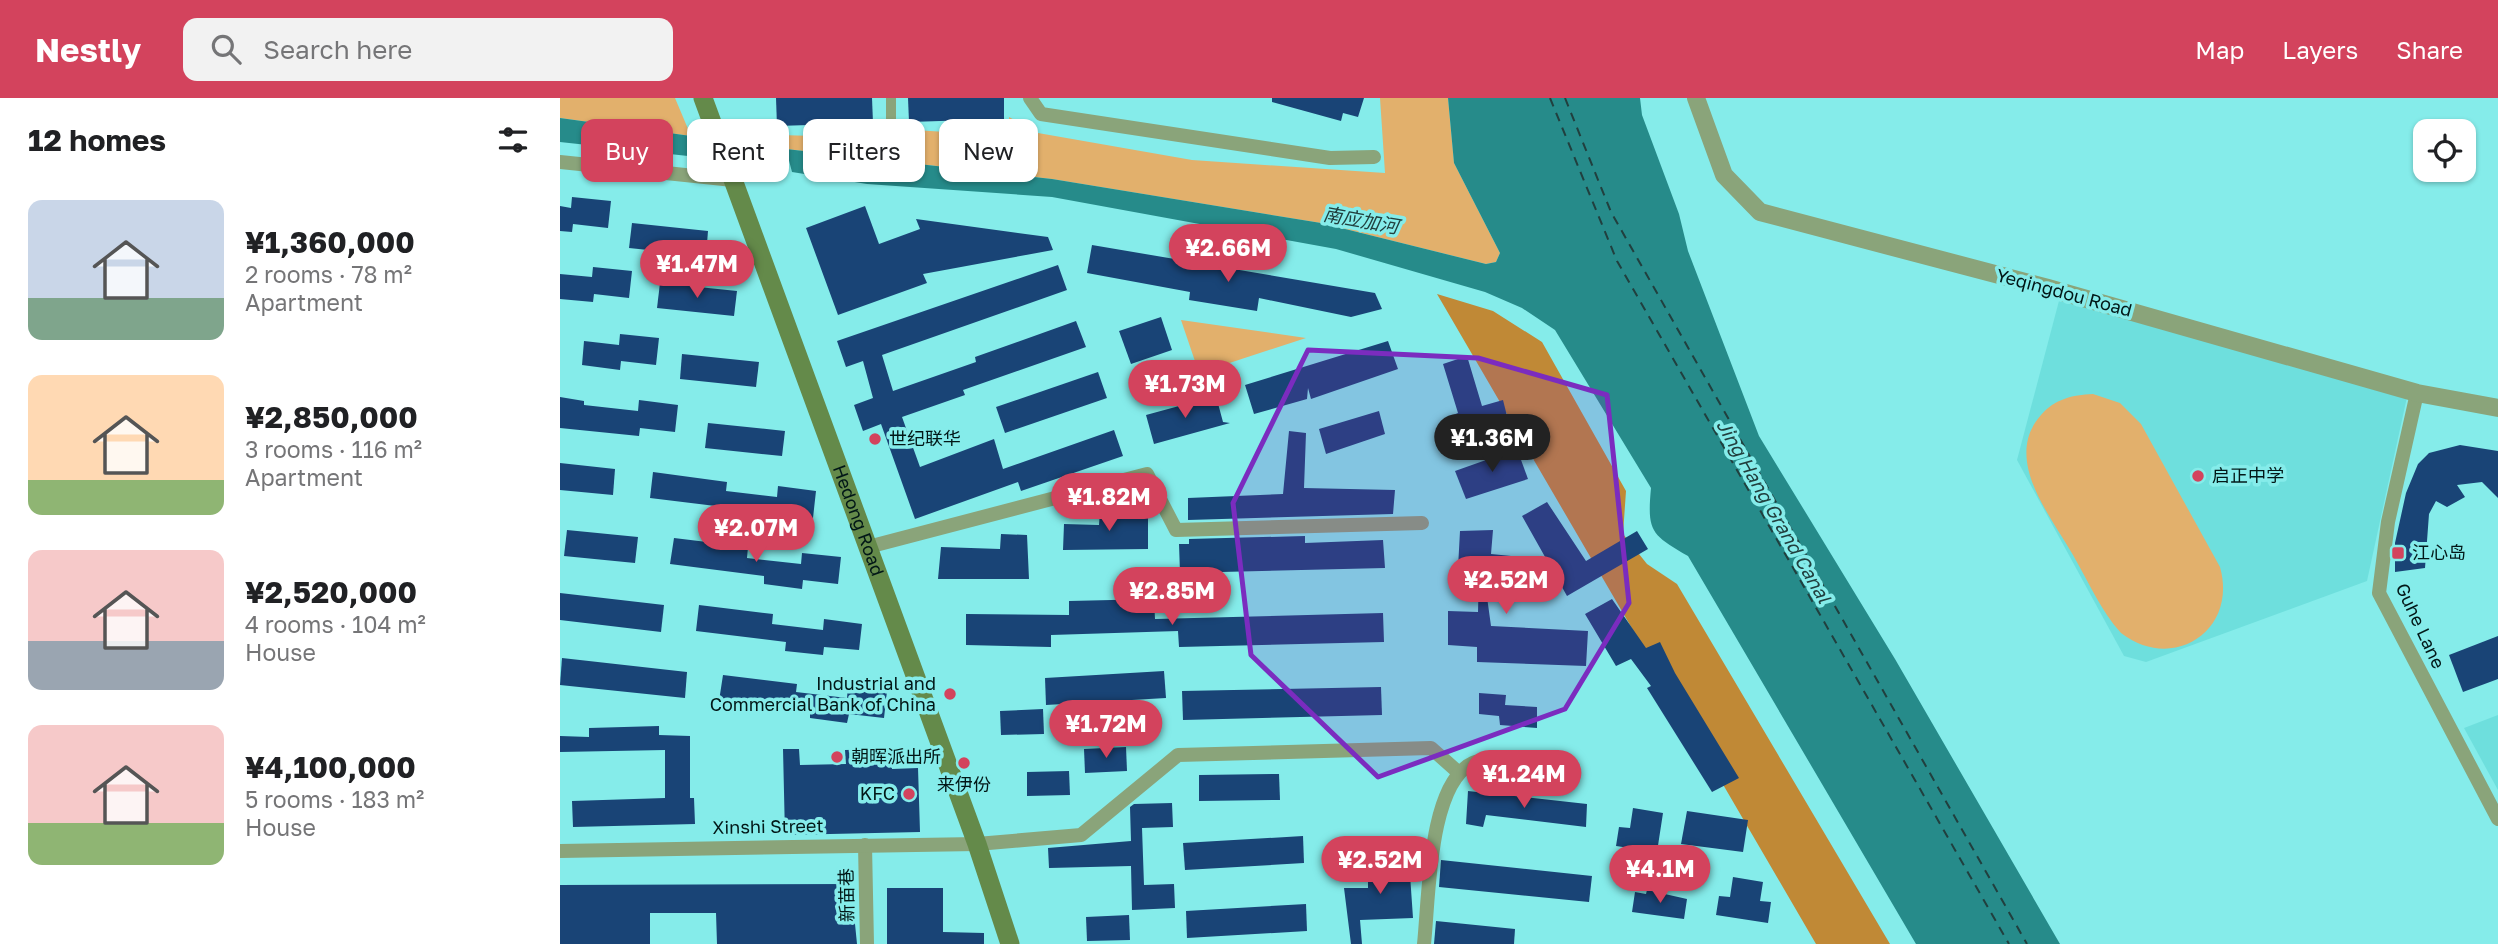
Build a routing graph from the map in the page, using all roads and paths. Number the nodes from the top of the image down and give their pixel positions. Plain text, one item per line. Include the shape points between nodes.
1 (703, 98) edge
2 (891, 98) edge
3 (1030, 98) edge
4 (1696, 98) edge
5 (711, 119) edge
6 (891, 119) edge
7 (1374, 157) dead end
8 (560, 162) edge
9 (687, 175) edge
10 (734, 182) edge
11 (2417, 393) junction
12 (2498, 408) edge
13 (1422, 523) dead end
14 (868, 547) junction
15 (1526, 762) dead end
16 (1458, 772) junction
17 (2498, 819) edge
18 (977, 844) junction
19 (865, 845) junction
20 (560, 851) edge
21 (867, 944) edge
22 (1010, 944) edge
23 (1424, 944) edge

1 - 5 main road, Hedong Road
2 - 6 street
3 - 7 street via 1041,114 1330,158
4 - 11 street, Yeqingdou Road via 1724,174 1760,212
8 - 9 street
10 - 14 main road, Hedong Road
11 - 12 street, Yeqingdou Road
11 - 17 street, Guhe Lane via 2388,522 2379,593
13 - 14 street via 1175,530 1147,474
14 - 18 main road, Hedong Road
15 - 16 street via 1475,762
16 - 18 street, Xinshi Street via 1431,748 1178,755 1081,835
16 - 23 street via 1437,823
18 - 19 street, Xinshi Street
18 - 22 main road, Hedong Road
19 - 20 street, Xinshi Street
19 - 21 street, 新苗巷

